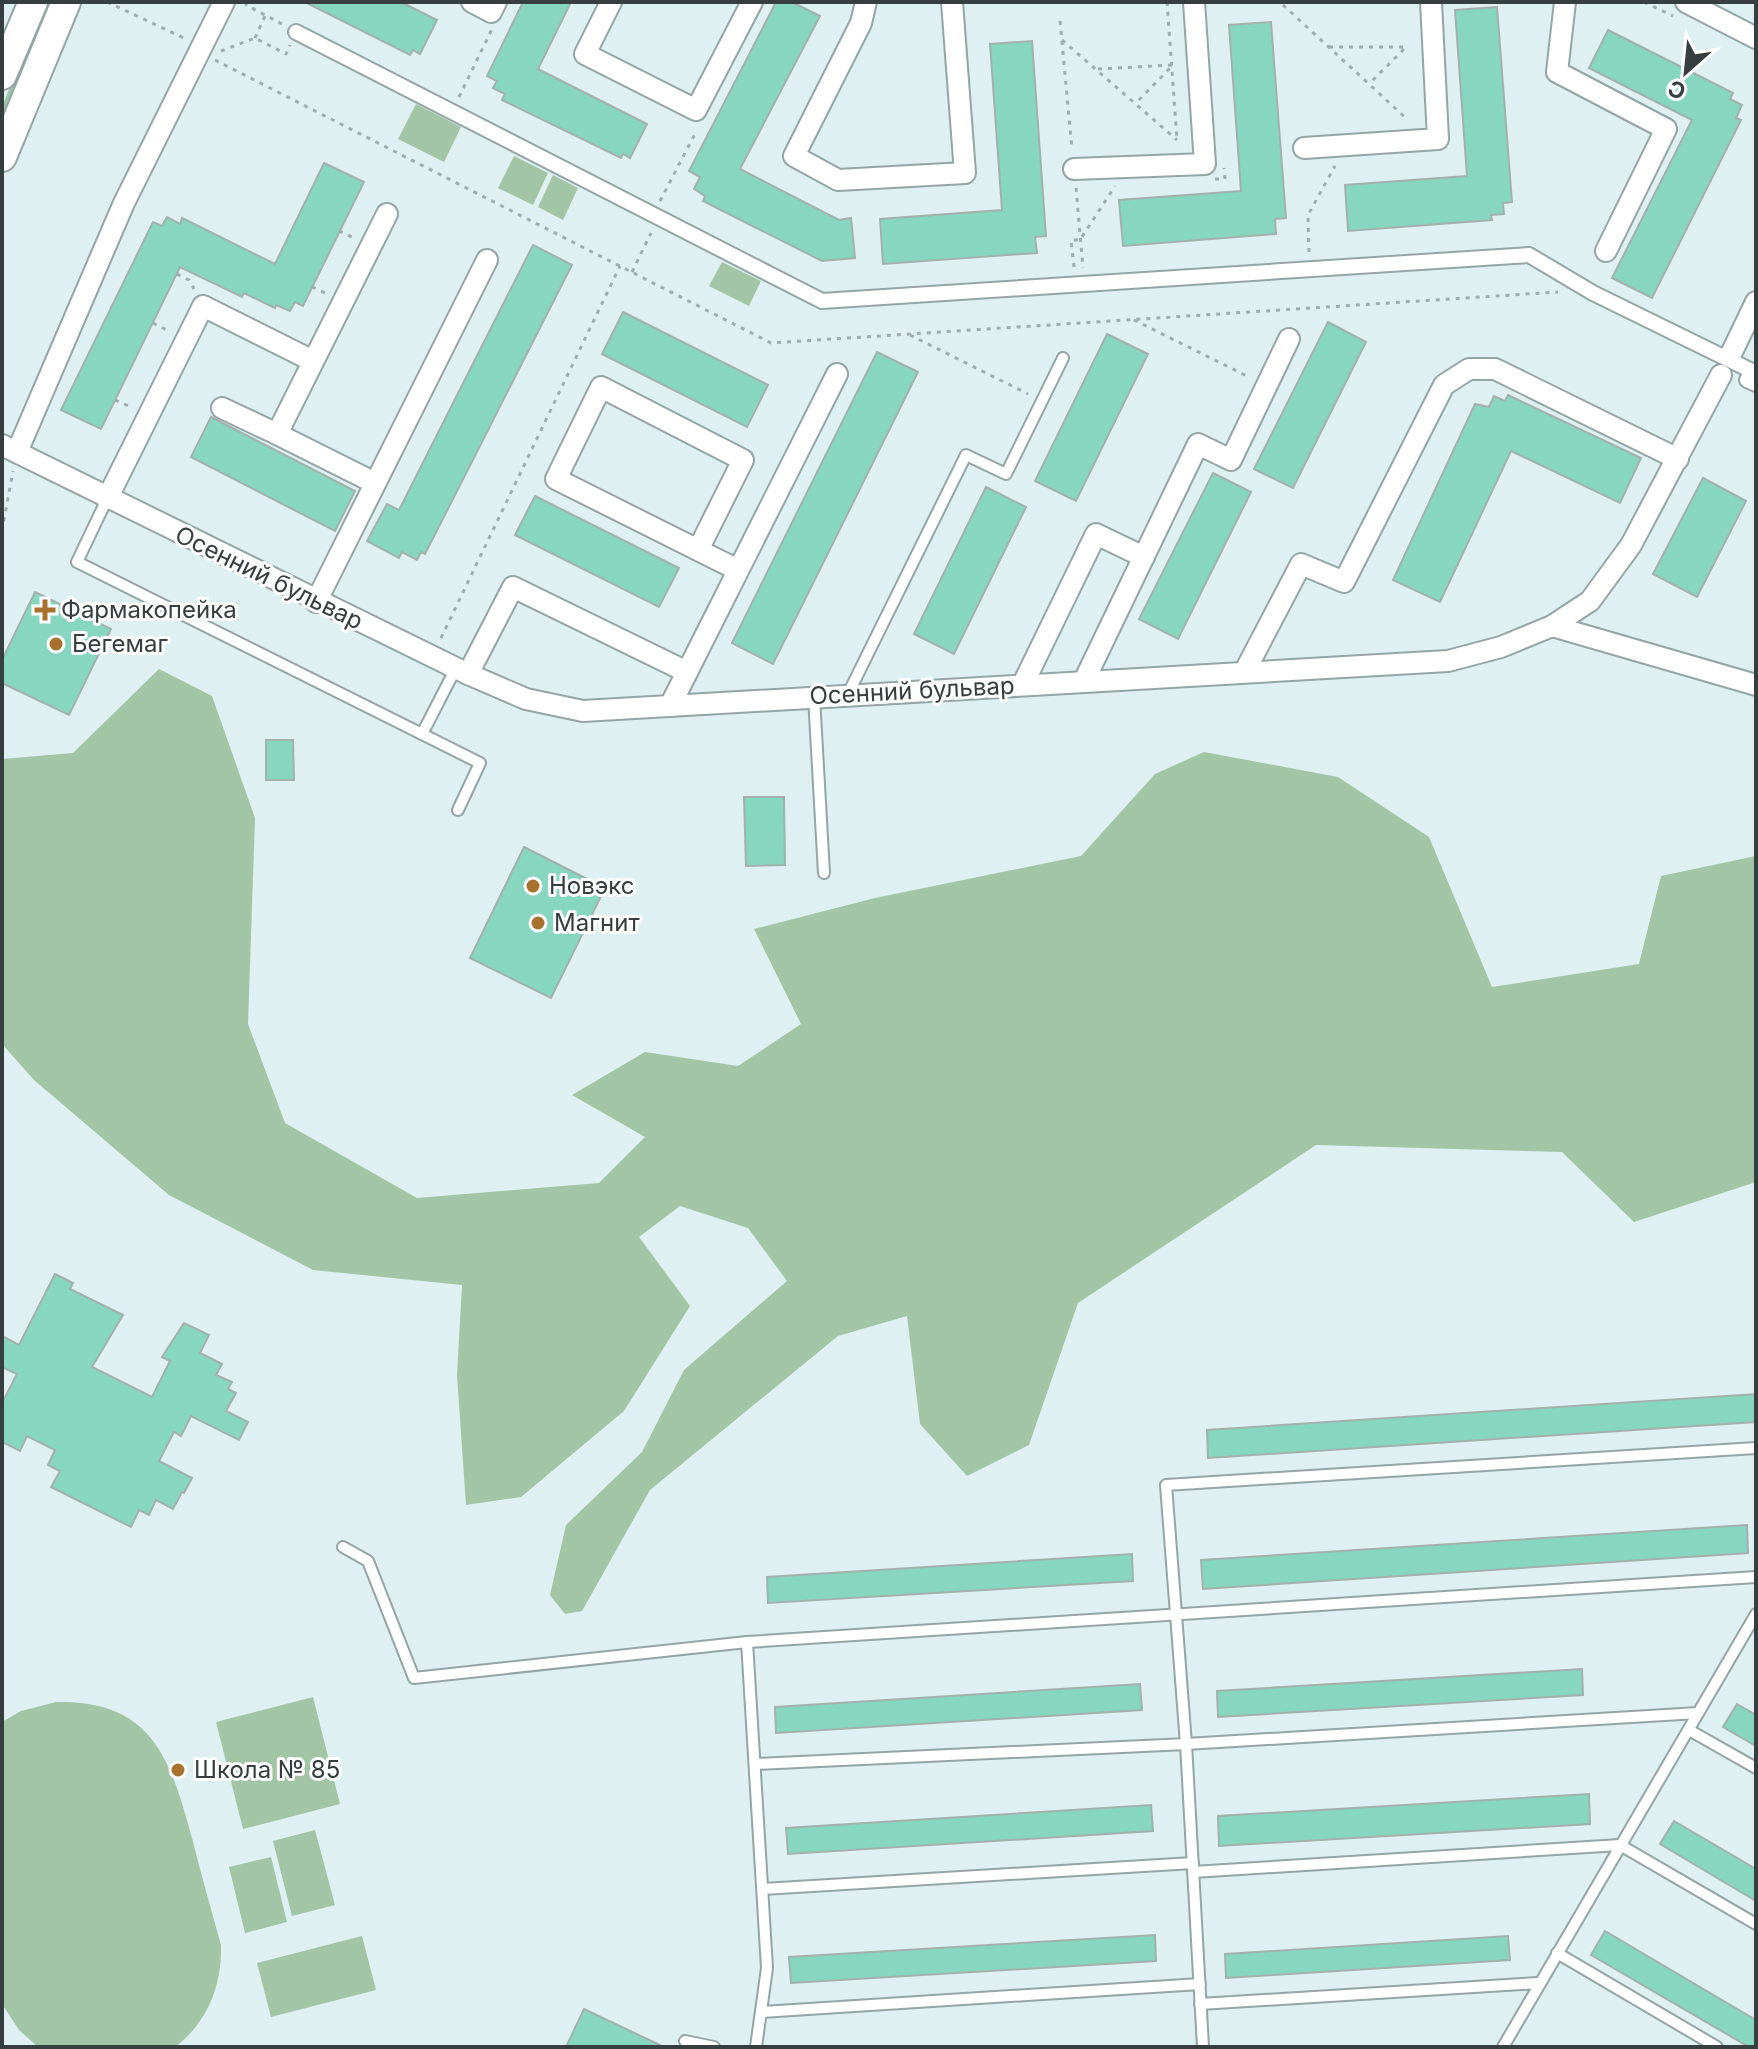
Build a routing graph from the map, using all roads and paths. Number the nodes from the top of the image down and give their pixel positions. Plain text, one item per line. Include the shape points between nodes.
1 (33, 2) edge
2 (66, 2) edge
3 (107, 2) edge
4 (224, 2) edge
5 (247, 2) edge
6 (472, 2) edge
7 (496, 2) edge
8 (611, 2) edge
9 (752, 2) edge
10 (866, 2) edge
11 (952, 2) edge
12 (1167, 2) edge
13 (1194, 2) edge
14 (1431, 2) edge
15 (1565, 2) edge
16 (1686, 2) edge
17 (1283, 5) dead end
18 (266, 16) junction
19 (296, 32) junction
20 (255, 38) junction
21 (1756, 38) edge
22 (1062, 39) dead end
23 (1329, 47) junction
24 (205, 52) junction
25 (478, 58) dead end
26 (1173, 65) junction
27 (1098, 69) junction
28 (2, 75) edge
29 (1369, 84) junction
30 (1136, 104) junction
31 (452, 112) junction
32 (1411, 123) dead end
33 (1346, 145) junction
34 (1304, 148) dead end
35 (2, 157) edge
36 (1074, 169) dead end
37 (1115, 186) dead end
38 (387, 214) dead end
39 (659, 218) junction
40 (1606, 251) dead end
41 (487, 260) dead end
42 (620, 266) junction
43 (1310, 268) junction
44 (632, 272) junction
45 (177, 274) dead end
46 (1076, 286) junction
47 (1570, 291) dead end
48 (1756, 302) edge
49 (203, 306) junction
50 (1132, 319) junction
51 (909, 334) junction
52 (1289, 339) dead end
53 (1730, 356) dead end
54 (1063, 358) dead end
55 (313, 361) junction
56 (837, 374) dead end
57 (1721, 375) dead end
58 (1756, 384) edge
59 (1267, 386) junction
60 (1042, 402) junction
61 (222, 408) dead end
62 (277, 434) junction
63 (9, 448) edge
64 (1678, 459) junction
65 (375, 483) junction
66 (107, 499) junction
67 (2, 531) edge
68 (698, 550) junction
69 (1144, 557) junction
70 (738, 570) junction
71 (316, 602) junction
72 (1552, 626) junction
73 (433, 656) junction
74 (462, 671) junction
75 (1245, 671) junction
76 (687, 672) junction
77 (1084, 681) junction
78 (1023, 684) junction
79 (1756, 685) edge
80 (848, 694) junction
81 (814, 697) junction
82 (670, 706) junction
83 (422, 734) junction
84 (458, 810) dead end
85 (824, 873) dead end
86 (1756, 1448) edge
87 (343, 1547) dead end
88 (1756, 1577) edge
89 (1177, 1615) junction
90 (1755, 1620) edge
91 (747, 1642) junction
92 (1698, 1713) junction
93 (1689, 1730) junction
94 (1186, 1744) junction
95 (755, 1764) junction
96 (1756, 1768) edge
97 (1620, 1845) junction
98 (1193, 1868) junction
99 (763, 1889) junction
100 (1756, 1924) edge
101 (1557, 1953) junction
102 (1538, 1983) junction
103 (1200, 1984) junction
104 (1200, 2004) junction
105 (761, 2012) junction
106 (685, 2041) dead end
107 (714, 2047) edge
108 (756, 2047) edge
109 (1203, 2047) edge
110 (1503, 2047) edge
111 (1717, 2047) edge

1 - 28 main road
2 - 35 main road
3 - 24 path
4 - 24 street
5 - 18 path
6 - 7 street via 491,12
8 - 9 street via 585,54 696,110
10 - 11 street via 861,23 794,156 838,180 965,173
12 - 26 path
13 - 36 street via 1205,164
14 - 33 street via 1438,139
15 - 40 street via 1557,72 1666,129
16 - 21 street
17 - 23 path
18 - 19 path
18 - 20 path
19 - 20 path via 286,54
19 - 31 street
20 - 24 path
22 - 27 path
23 - 29 path
23 - 29 path via 1406,47
24 - 42 path
24 - 63 street via 124,203
25 - 31 path
26 - 27 path
26 - 30 path
26 - 30 path via 1177,140
27 - 30 path
29 - 32 path
31 - 39 street
33 - 34 street
33 - 43 path via 1308,215
37 - 46 path via 1080,240 1071,240
38 - 55 street
39 - 44 path
39 - 46 street via 822,301
41 - 65 street
42 - 44 path
42 - 73 path
43 - 46 street
43 - 58 street via 1529,255 1593,293 1752,371 1747,380
44 - 51 path via 771,343
45 - 49 path via 189,280
47 - 50 path
48 - 53 street
49 - 55 street
49 - 66 street
50 - 51 path
50 - 59 path
51 - 60 path
52 - 59 street
54 - 60 lane
55 - 62 street
56 - 70 street
57 - 64 street, Осенний бульвар
59 - 69 street via 1231,460 1198,444
60 - 80 lane via 1006,474 966,455
61 - 62 street
62 - 65 street
63 - 66 street, Осенний бульвар
63 - 67 path
64 - 72 street, Осенний бульвар via 1631,545 1590,601
64 - 75 street via 1495,369 1469,369 1444,385 1344,582 1301,564
65 - 71 street
66 - 71 street, Осенний бульвар
66 - 83 lane via 77,562
68 - 68 street via 556,479 601,387 743,460
68 - 70 street
69 - 77 street
69 - 78 street via 1096,534
70 - 76 street
71 - 73 street, Осенний бульвар
72 - 75 street, Осенний бульвар via 1448,661
72 - 79 street
73 - 74 street, Осенний бульвар
74 - 76 street via 513,587
74 - 82 street, Осенний бульвар via 557,707 583,711
74 - 83 lane
75 - 77 street, Осенний бульвар
76 - 82 street
77 - 78 street, Осенний бульвар
78 - 80 street, Осенний бульвар
80 - 81 street, Осенний бульвар
81 - 82 street, Осенний бульвар
81 - 85 lane
83 - 84 lane via 480,763
86 - 89 lane via 1166,1485
87 - 91 lane via 368,1561 414,1678
88 - 89 lane
89 - 91 lane
89 - 94 lane
90 - 92 lane
91 - 95 lane
92 - 93 lane
92 - 94 lane
93 - 96 lane
93 - 97 lane
94 - 95 lane
94 - 98 lane
95 - 99 lane
97 - 98 lane
97 - 100 lane
97 - 101 lane
98 - 99 lane
98 - 103 lane
99 - 105 lane via 767,1968
101 - 102 lane
101 - 111 lane
102 - 104 lane
102 - 110 lane
103 - 104 lane
103 - 105 lane
104 - 109 lane
105 - 108 lane
106 - 107 lane

